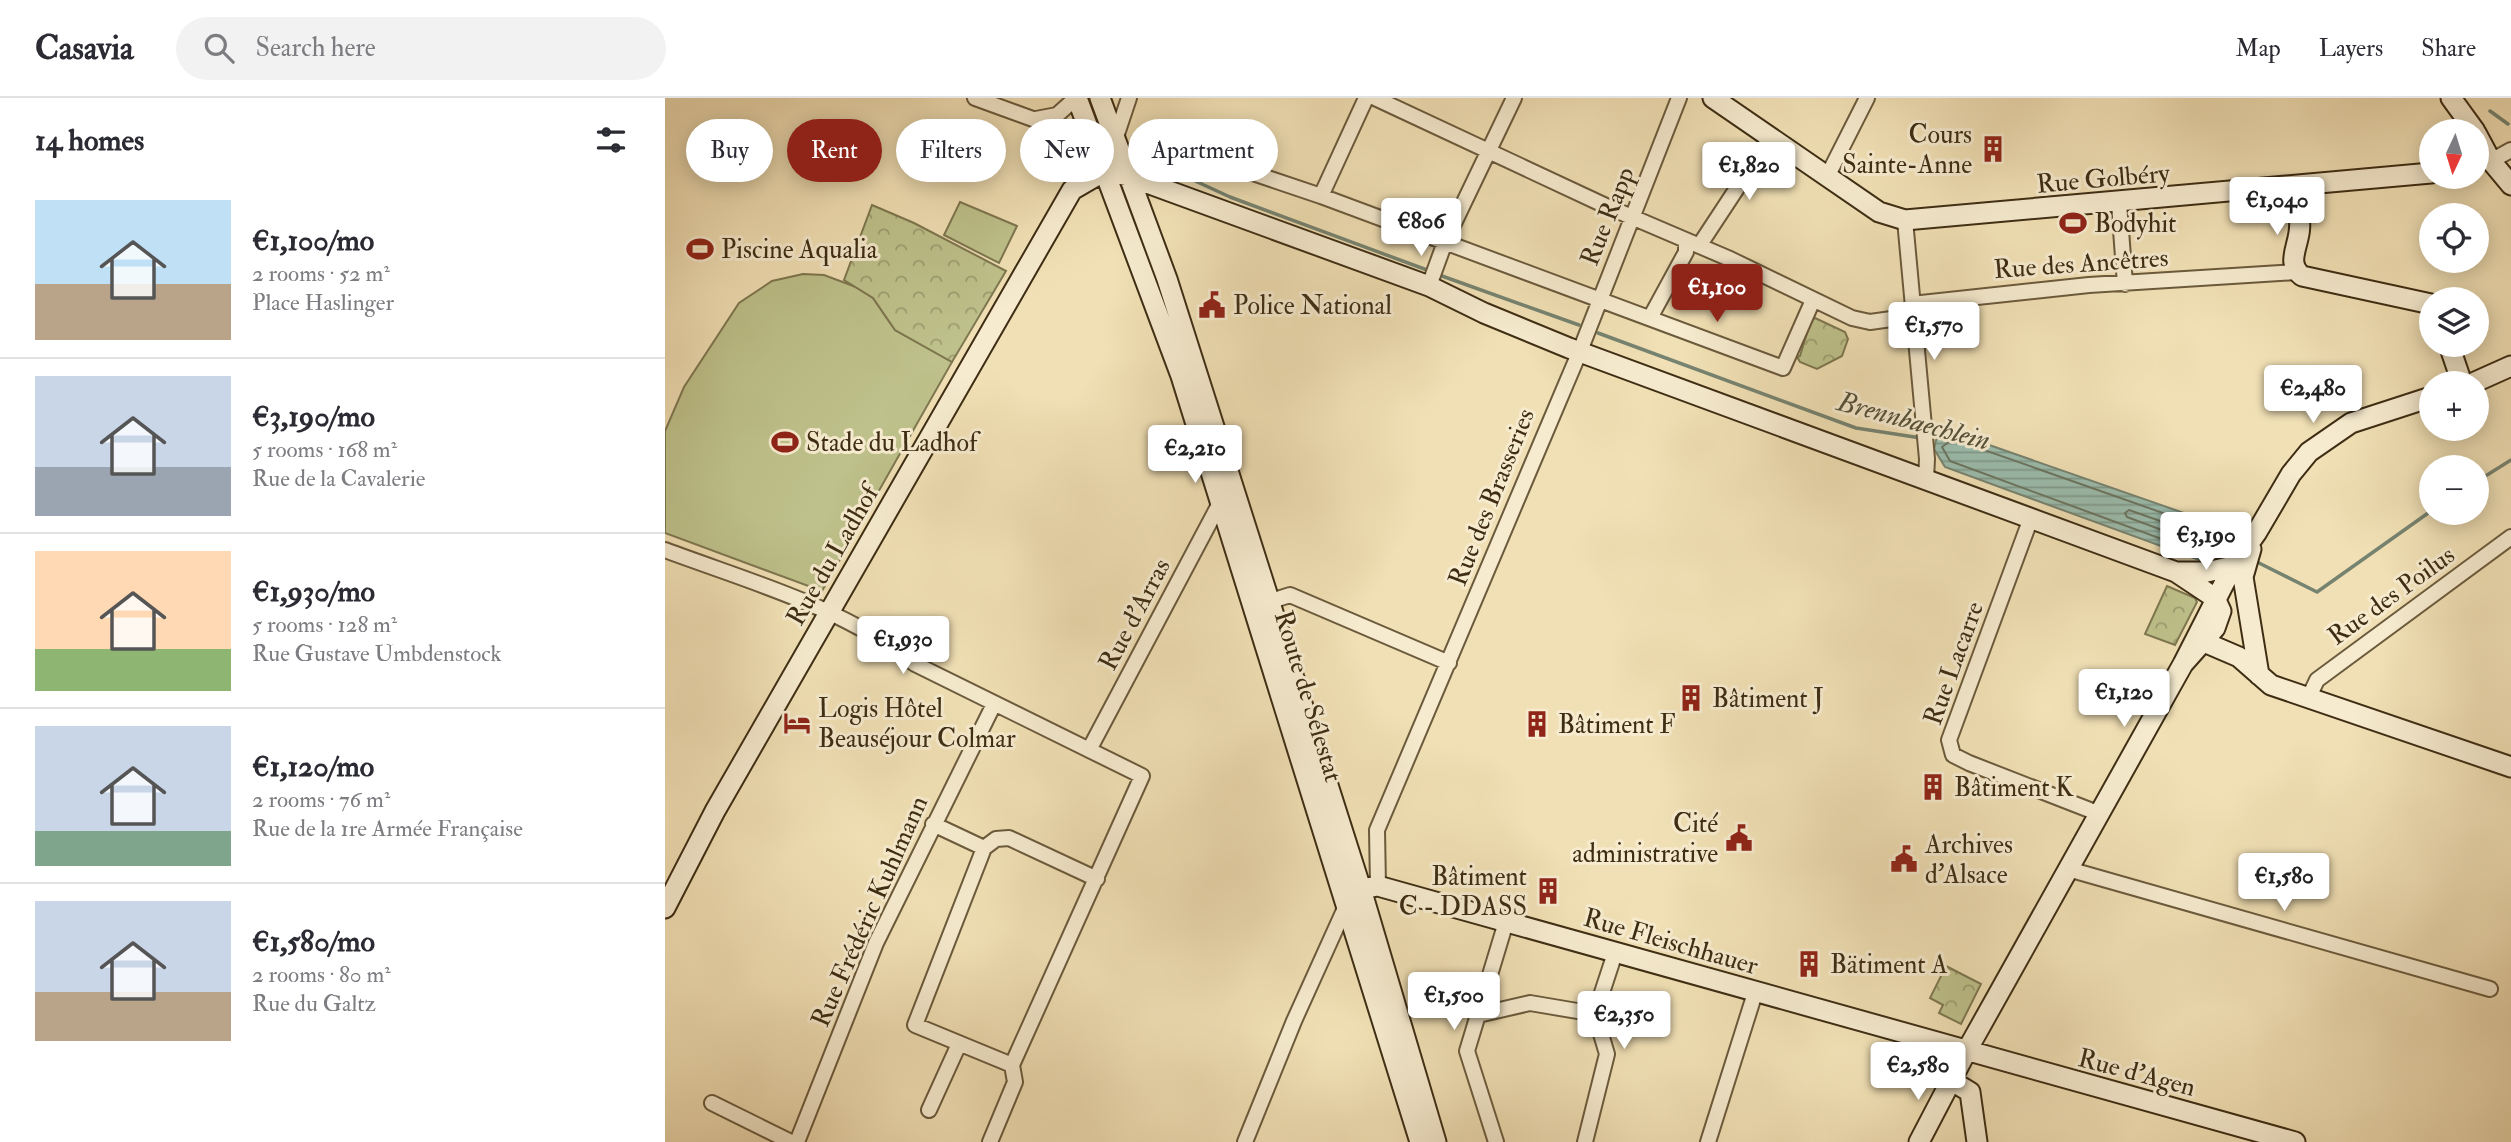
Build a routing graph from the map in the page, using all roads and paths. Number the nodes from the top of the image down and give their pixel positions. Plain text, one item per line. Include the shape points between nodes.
1 (975, 98) edge
2 (1076, 98) edge
3 (1100, 98) edge
4 (1129, 98) edge
5 (1366, 98) edge
6 (1375, 98) edge
7 (1514, 98) edge
8 (1679, 98) edge
9 (1713, 98) edge
10 (1867, 98) edge
11 (2451, 98) edge
12 (1035, 119) joint
13 (1085, 119) edge
14 (2466, 119) edge
15 (1770, 138) junction
16 (1114, 141) edge
17 (1114, 144) edge
18 (1119, 145) junction
19 (2511, 150) edge
20 (1489, 151) junction
21 (1114, 154) edge
22 (2489, 161) edge
23 (2489, 167) edge
24 (2419, 174) edge
25 (1827, 177) junction
26 (1278, 181) edge
27 (1086, 182) edge
28 (1109, 182) edge
29 (2511, 185) edge
30 (2277, 188) junction
31 (1321, 196) junction
32 (2119, 203) junction
33 (1633, 218) junction
34 (1905, 220) junction
35 (1445, 242) junction
36 (1693, 244) junction
37 (2296, 272) junction
38 (2125, 284) junction
39 (1429, 286) junction
40 (1600, 300) junction
41 (1813, 300) junction
42 (2419, 301) edge
43 (1913, 310) junction
44 (1650, 318) junction
45 (1580, 351) junction
46 (2511, 366) edge
47 (2489, 376) edge
48 (2419, 401) edge
49 (1927, 469) junction
50 (1228, 498) junction
51 (2031, 518) junction
52 (2257, 532) junction
53 (2511, 537) edge
54 (665, 550) edge
55 (2233, 566) junction
56 (2176, 572) junction
57 (2215, 598) junction
58 (1268, 602) junction
59 (830, 613) junction
60 (2204, 642) junction
61 (1449, 663) junction
62 (2183, 664) junction
63 (2259, 675) junction
64 (2308, 699) junction
65 (994, 704) junction
66 (1090, 750) junction
67 (2511, 767) edge
68 (2100, 814) junction
69 (933, 824) junction
70 (984, 848) junction
71 (2068, 869) junction
72 (1097, 879) junction
73 (1370, 888) junction
74 (665, 906) edge
75 (1346, 906) junction
76 (1506, 922) junction
77 (1615, 953) junction
78 (2490, 989) dead end
79 (1755, 993) junction
80 (1595, 1014) junction
81 (1478, 1015) junction
82 (959, 1044) junction
83 (1966, 1052) junction
84 (1012, 1065) junction
85 (1952, 1081) junction
86 (712, 1103) dead end
87 (929, 1110) dead end
88 (790, 1142) edge
89 (797, 1142) edge
90 (990, 1142) edge
91 (1245, 1142) edge
92 (1420, 1142) edge
93 (1435, 1142) edge
94 (1496, 1142) edge
95 (1585, 1142) edge
96 (1708, 1142) edge
97 (1919, 1142) edge
98 (1977, 1142) edge
99 (2295, 1142) edge

1 - 12 street
2 - 12 street via 1057,116
2 - 13 main road, Route de Sélestat
3 - 18 main road, Route de Sélestat
4 - 18 street
5 - 31 street
6 - 20 street, Rue des Ancêtres
7 - 20 street
8 - 33 street, Rue Rapp
9 - 15 main road
10 - 25 street
11 - 14 main road
15 - 25 main road
15 - 36 street
16 - 18 main road
17 - 18 street
18 - 21 main road, Rue du Ladhof
18 - 39 main road
18 - 50 main road, Route de Sélestat via 1167,279
19 - 22 street
20 - 33 street, Rue des Ancêtres
20 - 35 street
23 - 29 main road
24 - 30 main road, Rue Golbéry
25 - 34 main road via 1879,212
26 - 31 street
27 - 59 main road, Rue du Ladhof via 1072,190
28 - 50 main road, Route de Sélestat
30 - 32 main road, Rue Golbéry
30 - 37 main road via 2300,214
31 - 35 street
32 - 34 main road, Rue Golbéry
32 - 38 street
33 - 36 street, Rue des Ancêtres
33 - 40 street, Rue Rapp
34 - 43 street
35 - 39 street
35 - 40 street
36 - 41 street, Rue des Ancêtres
36 - 44 street
37 - 38 street, Rue des Ancêtres
37 - 42 main road
38 - 43 street, Rue des Ancêtres
39 - 45 main road
40 - 44 street
40 - 45 street, Rue Rapp
41 - 43 street, Rue des Ancêtres via 1861,321
41 - 44 street via 1783,368
43 - 49 street
45 - 49 main road
45 - 61 street, Rue des Brasseries
46 - 47 main road
48 - 52 main road via 2351,423 2309,452
49 - 51 main road
50 - 58 main road, Route de Sélestat
50 - 66 street, Rue d'Arras
50 - 75 main road, Route de Sélestat
51 - 56 main road
51 - 68 street, Rue Lacarre via 1949,740 1953,755 1969,763
52 - 55 main road
52 - 63 main road via 2243,577
53 - 64 street, Rue des Poilus via 2317,680
54 - 59 street
55 - 56 main road
55 - 57 main road
56 - 57 main road
57 - 60 main road via 2220,619
57 - 62 main road
58 - 61 street via 1290,595
58 - 73 main road, Route de Sélestat
59 - 65 street
59 - 74 main road, Rue du Ladhof
60 - 62 main road
60 - 63 main road via 2239,657
61 - 73 street, Rue des Brasseries via 1377,830
62 - 68 main road
63 - 64 main road via 2271,685
64 - 67 main road
65 - 66 street
65 - 69 street, Rue Frédéric Kuhlmann
66 - 72 street via 1142,776
68 - 71 main road
69 - 70 street
69 - 89 street, Rue Frédéric Kuhlmann via 876,943
70 - 72 street via 996,839 1009,838
70 - 82 street via 915,1024
71 - 78 street
71 - 83 main road
72 - 84 street
73 - 75 main road
73 - 76 main road, Rue Fleischhauer
73 - 93 main road, Route de Sélestat
75 - 91 street
75 - 92 main road, Route de Sélestat
76 - 77 main road, Rue Fleischhauer
76 - 81 street
77 - 79 main road, Rue Fleischhauer
77 - 80 street
79 - 83 main road, Rue Fleischhauer
79 - 96 street
80 - 81 street via 1529,1003
80 - 95 street via 1607,1054
81 - 94 street via 1467,1051
82 - 84 street
82 - 87 street
83 - 85 main road
83 - 99 main road, Rue d'Agen
84 - 90 street via 1015,1082
85 - 97 main road
85 - 98 main road via 1970,1092
86 - 88 street

